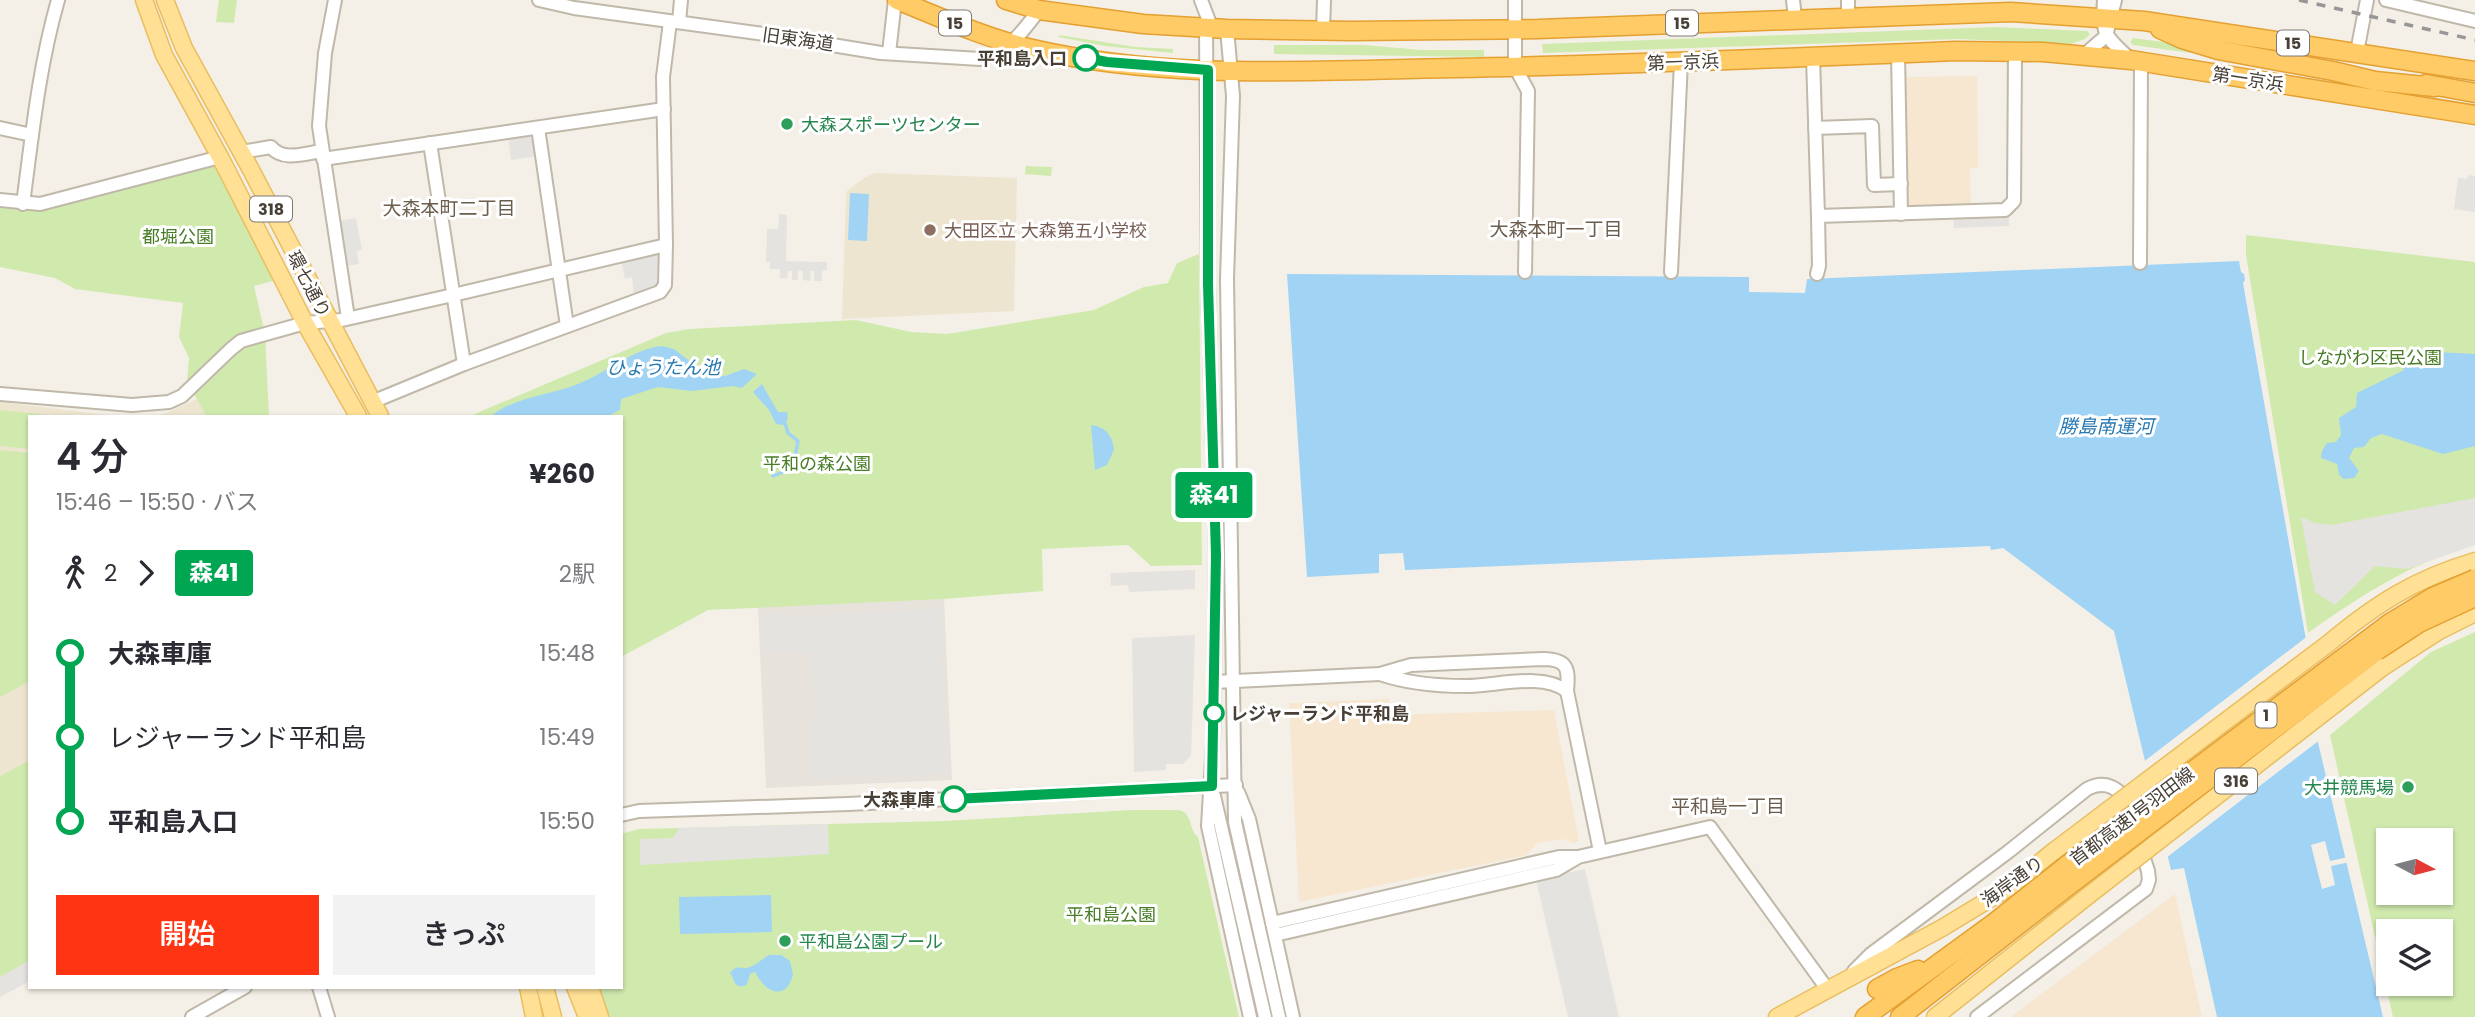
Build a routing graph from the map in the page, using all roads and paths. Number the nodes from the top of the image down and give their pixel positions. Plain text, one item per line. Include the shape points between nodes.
1 (58, 0) edge
2 (144, 0) edge
3 (165, 0) edge
4 (335, 0) edge
5 (538, 0) edge
6 (681, 0) edge
7 (896, 0) edge
8 (1006, 0) edge
9 (1201, 0) edge
10 (1324, 0) edge
11 (1515, 0) edge
12 (2367, 0) edge
13 (2386, 0) edge
14 (1848, 8) edge
15 (1794, 9) edge
16 (2108, 9) edge
17 (1039, 10) junction
18 (2144, 21) junction
19 (675, 22) junction
20 (2475, 22) edge
21 (1215, 29) junction
22 (1323, 30) junction
23 (1515, 30) junction
24 (2106, 36) junction
25 (1013, 44) junction
26 (2015, 51) junction
27 (2357, 52) junction
28 (889, 53) junction
29 (1898, 54) junction
30 (2084, 55) junction
31 (1813, 57) junction
32 (2136, 61) junction
33 (1681, 62) junction
34 (1515, 66) junction
35 (1208, 70) junction
36 (1230, 71) junction
37 (2475, 71) edge
38 (2475, 93) edge
39 (664, 109) junction
40 (2475, 115) edge
41 (0, 128) edge
42 (538, 128) junction
43 (1815, 128) junction
44 (32, 135) junction
45 (430, 144) junction
46 (241, 152) junction
47 (323, 155) junction
48 (220, 157) junction
49 (1901, 184) junction
50 (0, 200) edge
51 (23, 204) junction
52 (1901, 214) junction
53 (1818, 216) junction
54 (666, 244) junction
55 (2140, 262) dead end
56 (559, 271) junction
57 (1525, 272) dead end
58 (1671, 272) dead end
59 (1817, 274) dead end
60 (453, 295) junction
61 (348, 318) junction
62 (328, 321) junction
63 (305, 323) junction
64 (567, 326) junction
65 (464, 364) junction
66 (0, 394) edge
67 (376, 409) edge
68 (357, 415) edge
69 (2475, 561) edge
70 (2475, 579) edge
71 (2475, 597) edge
72 (2475, 613) edge
73 (1380, 674) junction
74 (1234, 681) junction
75 (1214, 682) junction
76 (1567, 691) junction
77 (1236, 785) junction
78 (1212, 786) junction
79 (623, 815) edge
80 (1600, 851) junction
81 (2071, 873) junction
82 (1273, 929) junction
83 (1937, 963) junction
84 (1263, 977) junction
85 (1835, 986) junction
86 (241, 989) edge
87 (320, 989) edge
88 (528, 989) edge
89 (538, 989) edge
90 (546, 989) edge
91 (568, 989) edge
92 (576, 989) edge
93 (591, 989) edge
94 (1878, 989) dead end
95 (192, 1017) edge
96 (328, 1017) edge
97 (534, 1017) edge
98 (542, 1017) edge
99 (553, 1017) edge
100 (575, 1017) edge
101 (587, 1017) edge
102 (600, 1017) edge
103 (1250, 1017) edge
104 (1265, 1017) edge
105 (1279, 1017) edge
106 (1293, 1017) edge
107 (1777, 1017) edge
108 (1865, 1017) edge
109 (1900, 1017) edge
110 (1935, 1017) edge
111 (1977, 1017) edge

1 - 44 street
2 - 48 main road, 環七通り / 318 via 164,55
3 - 46 main road, 環七通り / 318 via 184,48
4 - 47 street via 320,95
5 - 19 street, 旧東海道
6 - 19 street
7 - 25 highway, 第一京浜 / 15
7 - 28 street
8 - 17 highway, 15
9 - 21 street
10 - 22 street
11 - 23 street
12 - 27 street
13 - 20 street
14 - 15 highway, 15
14 - 16 highway, 15
15 - 23 highway, 15
16 - 18 highway, 15
16 - 24 street
17 - 21 highway, 15
17 - 25 street, 旧東海道
18 - 27 highway, 15
18 - 38 highway via 2208,47 2375,81
19 - 28 street, 旧東海道
19 - 39 street via 663,77
21 - 22 highway, 15
21 - 35 street
21 - 36 street
22 - 23 highway, 15
23 - 34 street
24 - 30 street
24 - 32 street
25 - 28 street, 旧東海道 via 980,60
25 - 35 highway, 第一京浜 / 15 via 1107,62
26 - 29 highway, 第一京浜 / 15
26 - 30 highway, 第一京浜 / 15
26 - 52 street via 2014,201 2005,210
27 - 37 highway, 15
29 - 31 highway, 第一京浜 / 15
29 - 49 street
30 - 32 highway, 第一京浜 / 15
31 - 33 highway, 第一京浜 / 15
31 - 43 street
32 - 40 highway, 第一京浜 / 15
32 - 55 street
33 - 34 highway, 第一京浜 / 15
33 - 58 street
34 - 36 highway, 第一京浜 / 15
34 - 57 street via 1528,91
35 - 36 highway, 第一京浜 / 15
35 - 75 street
36 - 74 street via 1227,279
39 - 42 street
39 - 54 street
41 - 44 street
42 - 45 street
42 - 56 street
43 - 49 street via 1872,126 1874,185
43 - 53 street
44 - 51 street
45 - 47 street
45 - 60 street
46 - 47 street via 271,147 287,156
46 - 62 main road, 環七通り / 318
47 - 61 street
48 - 51 street via 62,199
48 - 63 main road, 環七通り / 318
49 - 52 street
50 - 51 street
52 - 53 street
53 - 59 street
54 - 56 street
54 - 64 street via 666,285 660,292
56 - 60 street
56 - 64 street
60 - 61 street
60 - 65 street
61 - 62 street
62 - 63 street
62 - 67 main road, 環七通り / 318
63 - 66 street via 241,341 182,396 169,402 132,405
63 - 68 main road, 環七通り / 318
64 - 65 street
65 - 67 street
69 - 85 main road, 海岸通り, bridge via 2425,578 2368,611 2000,893
70 - 81 highway, 首都高速1号羽田線 / 1, bridge via 2390,623
71 - 81 highway, 首都高速1号羽田線 / 1, bridge via 2418,623 2378,650
72 - 110 main road, 316, bridge via 2383,667
73 - 74 street
73 - 76 street via 1406,683 1442,685 1549,681
73 - 76 street via 1412,665 1551,659 1566,666
74 - 75 street
74 - 77 street
75 - 78 street
76 - 80 street
77 - 78 street
77 - 82 street via 1249,819
77 - 84 street via 1235,822
78 - 79 street via 639,811
78 - 84 street
78 - 103 street via 1208,826
80 - 82 street via 1559,857
80 - 85 street via 1710,827
81 - 83 highway, 首都高速1号羽田線 / 1
81 - 109 highway, 首都高速1号羽田線 / 1
82 - 106 street
83 - 94 highway
83 - 108 highway, 首都高速1号羽田線 / 1
84 - 104 street
84 - 105 street
85 - 107 main road, 海岸通り
85 - 111 street via 2087,789 2104,784 2118,789 2126,797 2148,871 2146,889
86 - 95 street
87 - 96 street
88 - 97 main road
89 - 98 main road
90 - 99 main road
91 - 100 main road
92 - 101 main road
93 - 102 main road

